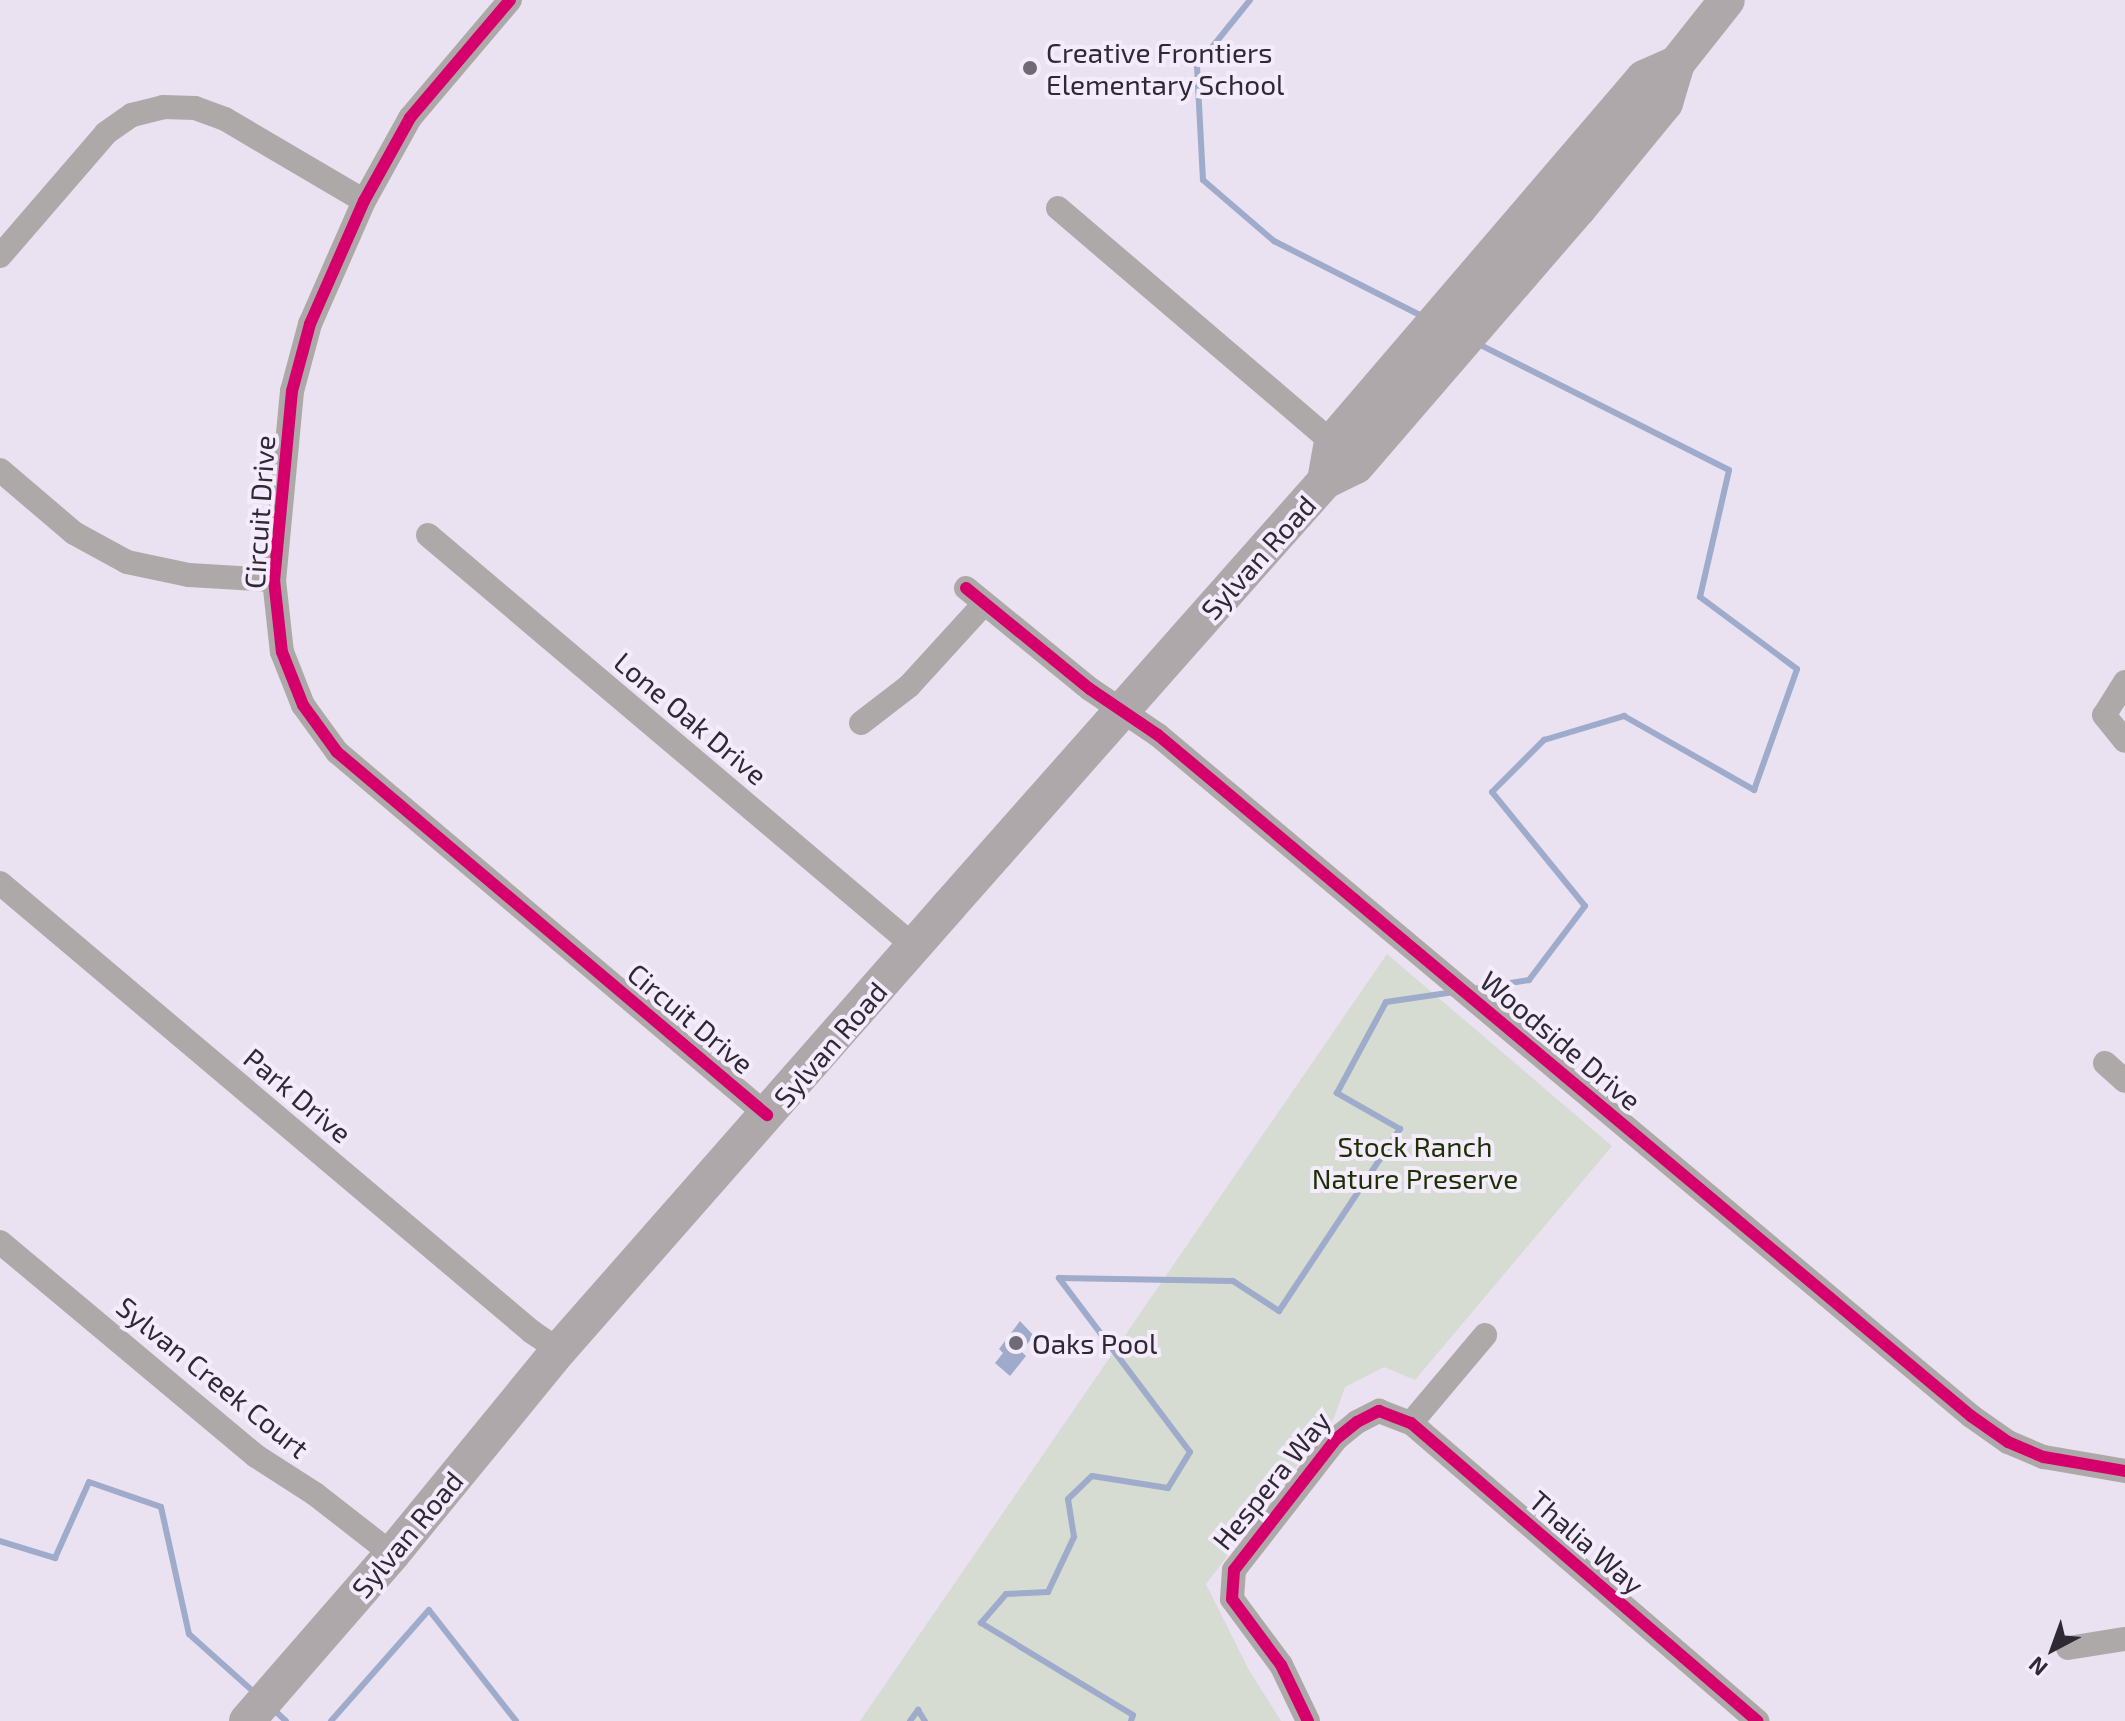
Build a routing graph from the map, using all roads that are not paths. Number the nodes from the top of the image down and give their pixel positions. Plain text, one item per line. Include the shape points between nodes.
1 (510, 0) edge
2 (1727, 0) edge
3 (364, 201) junction
4 (1058, 208) dead end
5 (0, 256) edge
6 (1451, 329) junction
7 (1332, 442) junction
8 (0, 470) edge
9 (1325, 481) junction
10 (428, 535) dead end
11 (274, 580) junction
12 (966, 588) dead end
13 (983, 605) junction
14 (2125, 682) edge
15 (1124, 711) junction
16 (861, 723) dead end
17 (2125, 741) edge
18 (0, 883) edge
19 (915, 947) junction
20 (2105, 1063) dead end
21 (2125, 1081) edge
22 (767, 1115) junction
23 (0, 1242) edge
24 (1485, 1335) dead end
25 (559, 1350) junction
26 (1379, 1411) joint
27 (1411, 1423) junction
28 (2125, 1471) edge
29 (392, 1554) junction
30 (2125, 1639) edge
31 (2068, 1648) dead end
32 (259, 1708) edge
33 (1308, 1721) edge
34 (1758, 1721) edge

1 - 3 street, Circuit Drive via 410,118
2 - 6 main road, Sylvan Road via 1677,63 1644,78
3 - 5 street via 225,119 195,108 163,107 132,115 106,133
3 - 11 street, Circuit Drive via 299,357
4 - 7 street
6 - 7 main road, Sylvan Road
6 - 9 main road, Sylvan Road via 1356,466
7 - 9 main road, Sylvan Road
8 - 11 street via 74,533 127,562 189,575
9 - 15 main road, Sylvan Road
10 - 19 street, Lone Oak Drive
11 - 22 street, Circuit Drive via 290,679 337,752
12 - 13 street, Woodside Drive
13 - 15 street, Woodside Drive
13 - 16 street via 909,686
14 - 17 street via 2104,715
15 - 19 main road, Sylvan Road
15 - 28 street, Woodside Drive via 1182,754 1971,1416 2008,1442 2044,1457
18 - 25 street, Park Drive
19 - 22 main road, Sylvan Road
20 - 21 street
22 - 25 main road, Sylvan Road
23 - 29 street, Sylvan Creek Court via 256,1456
24 - 27 street
25 - 29 main road, Sylvan Road
26 - 27 street, Thalia Way
26 - 33 street, Hespera Way via 1336,1439 1234,1570 1232,1599 1281,1665
27 - 34 street, Thalia Way
29 - 32 main road, Sylvan Road
30 - 31 street

